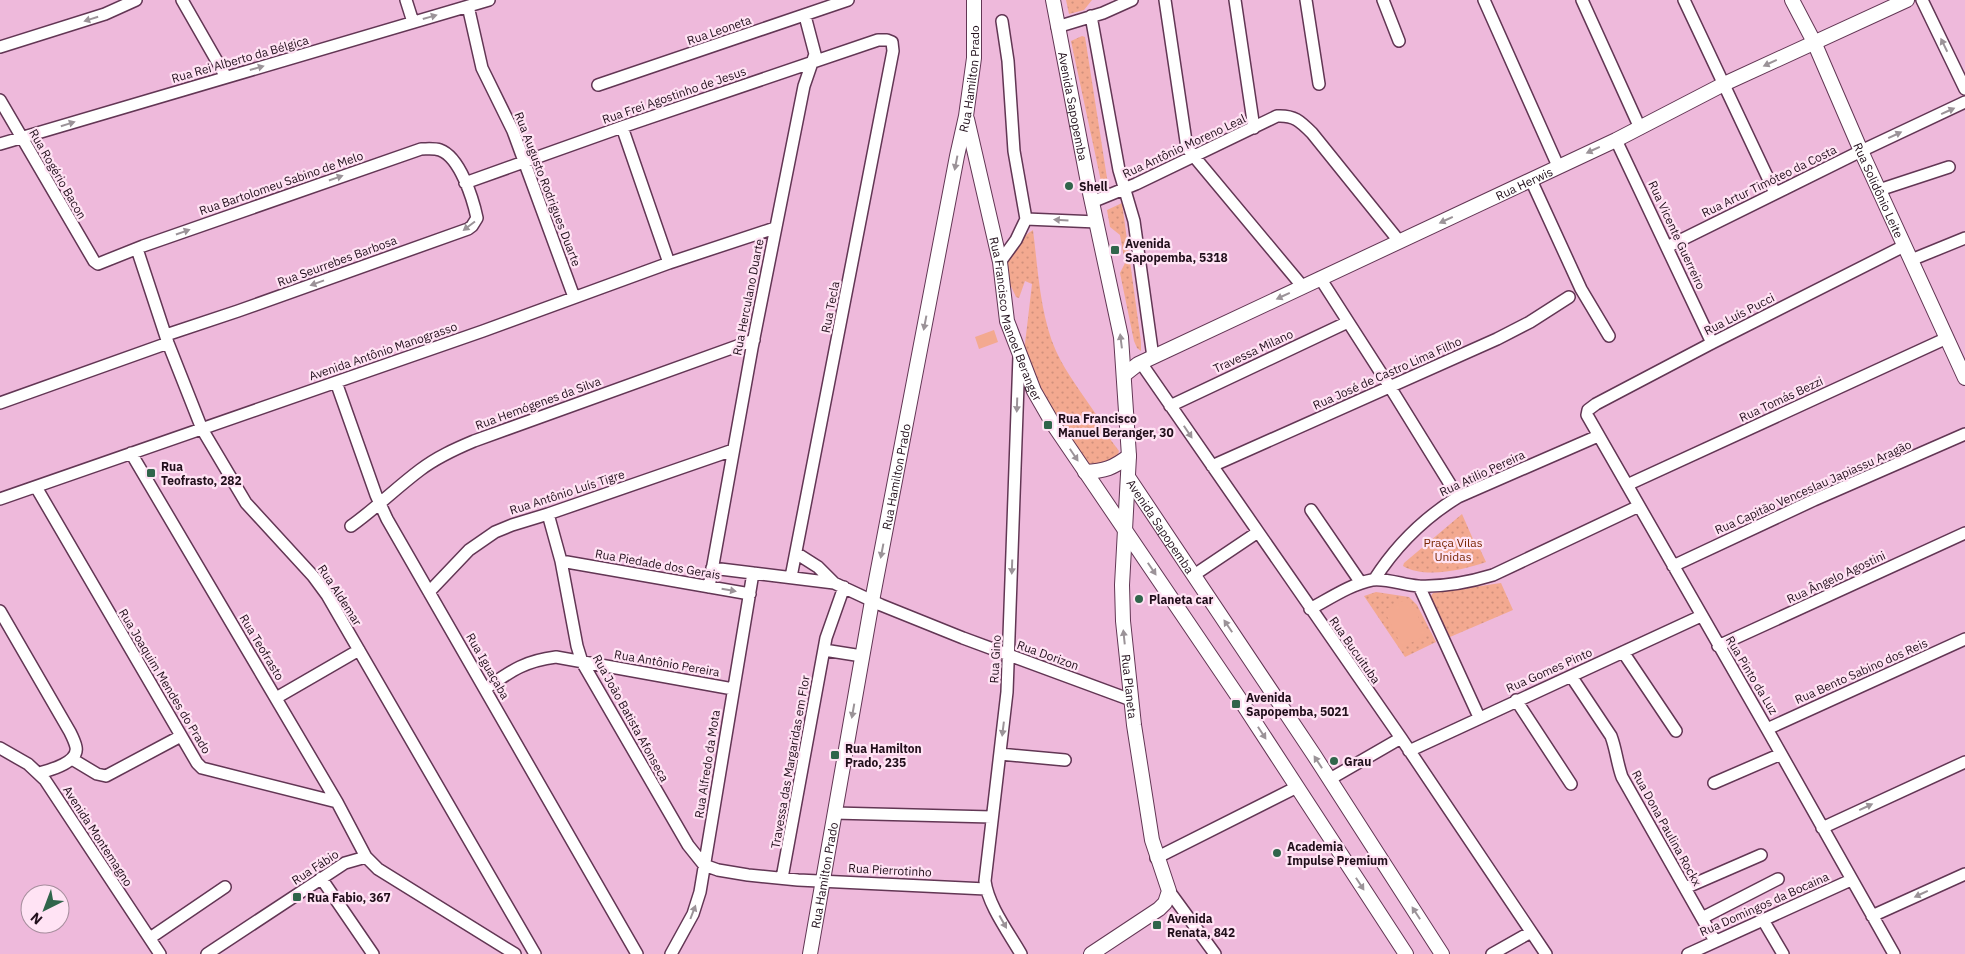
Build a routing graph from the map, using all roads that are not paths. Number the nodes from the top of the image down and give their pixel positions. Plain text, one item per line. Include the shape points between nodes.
1 (136, 0) edge
2 (182, 0) edge
3 (406, 0) edge
4 (489, 0) edge
5 (848, 0) edge
6 (974, 0) edge
7 (1053, 0) edge
8 (1102, 0) edge
9 (1132, 0) edge
10 (1165, 0) edge
11 (1235, 0) edge
12 (1306, 0) edge
13 (1383, 0) edge
14 (1484, 0) edge
15 (1582, 0) edge
16 (1684, 0) edge
17 (1792, 0) edge
18 (1907, 0) edge
19 (1922, 0) edge
20 (1884, 5) edge
21 (468, 6) junction
22 (1105, 9) edge
23 (804, 16) junction
24 (1002, 21) dead end
25 (413, 22) junction
26 (1057, 27) junction
27 (1399, 41) dead end
28 (892, 42) joint
29 (1814, 42) junction
30 (0, 47) edge
31 (812, 62) junction
32 (226, 77) junction
33 (1319, 84) dead end
34 (1724, 84) junction
35 (598, 85) dead end
36 (1965, 89) edge
37 (0, 100) edge
38 (1965, 102) edge
39 (966, 116) junction
40 (622, 127) junction
41 (1254, 128) junction
42 (1640, 128) junction
43 (21, 138) junction
44 (1616, 140) junction
45 (0, 144) edge
46 (1861, 151) junction
47 (1194, 157) junction
48 (526, 163) junction
49 (1558, 166) junction
50 (1949, 167) dead end
51 (1530, 180) junction
52 (465, 183) junction
53 (1126, 189) junction
54 (1879, 190) junction
55 (1775, 193) junction
56 (1092, 202) junction
57 (1026, 219) junction
58 (1097, 222) junction
59 (775, 228) junction
60 (1965, 238) edge
61 (1399, 241) junction
62 (1904, 246) junction
63 (1667, 248) junction
64 (137, 249) junction
65 (1911, 260) junction
66 (94, 261) joint
67 (1000, 262) junction
68 (669, 263) junction
69 (1320, 278) junction
70 (1302, 287) junction
71 (574, 297) junction
72 (1569, 297) dead end
73 (1348, 322) junction
74 (1609, 336) dead end
75 (1947, 338) junction
76 (167, 339) junction
77 (754, 340) junction
78 (1712, 343) junction
79 (1019, 356) junction
80 (1144, 361) junction
81 (1124, 368) junction
82 (1965, 378) edge
83 (336, 382) junction
84 (1390, 387) junction
85 (0, 403) edge
86 (1170, 406) junction
87 (1588, 410) joint
88 (202, 428) junction
89 (1965, 434) edge
90 (1598, 436) junction
91 (733, 450) junction
92 (131, 453) junction
93 (1129, 456) junction
94 (1212, 466) junction
95 (1086, 472) junction
96 (1128, 477) junction
97 (1627, 485) junction
98 (36, 487) junction
99 (1458, 497) junction
100 (0, 499) edge
101 (380, 504) junction
102 (1638, 506) junction
103 (1311, 510) dead end
104 (548, 514) junction
105 (351, 526) dead end
106 (1125, 529) junction
107 (1258, 532) junction
108 (1965, 533) edge
109 (1138, 548) junction
110 (1124, 552) junction
111 (796, 553) junction
112 (561, 561) junction
113 (1673, 566) junction
114 (712, 568) junction
115 (753, 573) junction
116 (1194, 576) junction
117 (791, 577) junction
118 (1374, 580) junction
119 (1361, 584) junction
120 (839, 585) junction
121 (1419, 586) junction
122 (708, 587) junction
123 (429, 592) junction
124 (750, 594) junction
125 (872, 601) junction
126 (1310, 609) junction
127 (0, 611) edge
128 (1701, 616) junction
129 (1965, 639) edge
130 (1718, 646) junction
131 (359, 650) junction
132 (824, 650) junction
133 (1623, 652) junction
134 (1008, 655) junction
135 (862, 656) junction
136 (582, 662) junction
137 (1571, 676) junction
138 (485, 689) junction
139 (733, 689) junction
140 (276, 698) junction
141 (1131, 700) junction
142 (1516, 700) junction
143 (1479, 717) junction
144 (1767, 729) junction
145 (1676, 731) dead end
146 (181, 736) junction
147 (1401, 738) junction
148 (0, 748) edge
149 (1409, 751) junction
150 (1000, 754) junction
151 (1781, 754) junction
152 (72, 759) junction
153 (1065, 760) dead end
154 (1965, 762) edge
155 (39, 773) junction
156 (1330, 779) junction
157 (1714, 783) dead end
158 (1570, 784) dead end
159 (1297, 787) junction
160 (337, 802) junction
161 (834, 813) junction
162 (992, 817) junction
163 (1822, 828) junction
164 (1761, 855) dead end
165 (366, 857) junction
166 (1156, 858) junction
167 (704, 865) junction
168 (1965, 874) edge
169 (321, 878) junction
170 (782, 878) junction
171 (1778, 879) dead end
172 (1851, 880) junction
173 (822, 881) junction
174 (225, 887) dead end
175 (1685, 888) junction
176 (986, 889) junction
177 (1167, 897) junction
178 (1872, 916) junction
179 (1702, 918) junction
180 (1763, 920) junction
181 (1531, 932) junction
182 (150, 938) junction
183 (1715, 941) junction
184 (160, 954) edge
185 (207, 954) edge
186 (373, 954) edge
187 (515, 954) edge
188 (535, 954) edge
189 (637, 954) edge
190 (670, 954) edge
191 (810, 954) edge
192 (1021, 954) edge
193 (1091, 954) edge
194 (1214, 954) edge
195 (1406, 954) edge
196 (1442, 954) edge
197 (1492, 954) edge
198 (1546, 954) edge
199 (1688, 954) edge
200 (1783, 954) edge
201 (1894, 954) edge

1 -> 30 street via 105,14
2 - 32 street
3 - 25 street
4 - 21 street, Rua Rei Alberto da Bélgica
5 - 23 street, Rua Leoneta
6 - 39 main road, Rua Hamilton Prado via 974,58
7 - 26 main road, Avenida Sapopemba
8 - 22 street
9 - 22 street
10 - 47 street via 1186,142
11 - 41 street
12 - 33 street
13 - 27 street
14 - 49 street
15 - 42 street
16 - 34 street
17 - 29 main road, Rua Solidônio Leite
18 - 20 main road, Rua Herwis
36 -> 19 street
20 - 29 main road, Rua Herwis
25 -> 21 street, Rua Rei Alberto da Bélgica
21 - 48 street, Rua Augusto Rodrigues Duarte via 482,68
22 - 26 street
22 - 53 street via 1119,170
23 - 31 street, Rua Herculano Duarte via 815,50
23 - 35 street, Rua Leoneta
24 - 57 street via 1014,151
32 -> 25 street, Rua Rei Alberto da Bélgica
26 - 56 main road, Avenida Sapopemba
28 - 31 street, Rua Frei Agostinho de Jesus via 878,40
28 - 111 street, Rua Tecla via 893,51
29 -> 34 main road, Rua Herwis
29 - 46 main road, Rua Solidônio Leite
31 - 40 street, Rua Frei Agostinho de Jesus
31 - 59 street, Rua Herculano Duarte via 804,86
43 -> 32 street, Rua Rei Alberto da Bélgica
34 - 42 main road, Rua Herwis
34 - 55 street
37 - 43 street, Rua Rogério Bacon
46 -> 38 street, Rua Artur Timóteo da Costa
39 - 67 main road, Rua Francisco Manoel Beranger
39 -> 125 main road, Rua Hamilton Prado
40 - 48 street, Rua Frei Agostinho de Jesus
40 - 68 street
41 - 47 street, Rua Antônio Moreno Leal
41 - 61 street, Rua Antônio Moreno Leal via 1277,116 1296,118 1312,133
42 - 44 main road, Rua Herwis
43 - 45 street, Rua Rei Alberto da Bélgica
43 - 66 street, Rua Rogério Bacon
44 -> 49 main road, Rua Herwis
44 - 63 street, Rua Vicente Guerreiro
46 - 54 main road, Rua Solidônio Leite
46 - 55 street, Rua Artur Timóteo da Costa
47 - 53 street, Rua Antônio Moreno Leal
47 - 70 street
48 - 52 street, Rua Frei Agostinho de Jesus
48 - 71 street, Rua Augusto Rodrigues Duarte
49 - 51 main road, Rua Herwis
50 - 54 street
51 -> 61 main road, Rua Herwis
51 - 74 street via 1581,289
64 -> 52 street, Rua Bartolomeu Sabino de Melo via 421,149 448,154
52 -> 76 street, Rua Seurrebes Barbosa via 477,218 468,229
53 - 56 street, Rua Antônio Moreno Leal
53 - 80 street via 1134,221
54 - 62 main road, Rua Solidônio Leite
55 - 63 street, Rua Artur Timóteo da Costa
56 - 58 main road, Avenida Sapopemba
58 -> 57 street
57 - 67 street
81 -> 58 main road, Avenida Sapopemba via 1121,337
59 - 68 street, Avenida Antônio Manograsso
59 - 77 street, Rua Herculano Duarte
60 - 65 street
61 - 69 main road, Rua Herwis
62 - 65 main road, Rua Solidônio Leite
62 - 78 street, Rua Luís Pucci
63 - 78 street, Rua Vicente Guerreiro
64 - 66 street, Rua Bartolomeu Sabino de Melo via 101,263
64 - 76 street, Rua Aldemar
65 - 75 main road, Rua Solidônio Leite
67 - 79 main road, Rua Francisco Manoel Beranger via 1007,321
68 - 71 street, Avenida Antônio Manograsso
69 - 70 main road, Rua Herwis
69 - 73 street
70 -> 80 main road, Rua Herwis
71 - 83 street, Avenida Antônio Manograsso
72 - 84 street, Rua José de Castro Lima Filho via 1522,326
73 - 84 street
73 - 86 street, Travessa Milano
75 - 82 main road, Rua Solidônio Leite
75 - 97 street, Rua Tomás Bezzi
76 - 85 street
76 - 88 street, Rua Aldemar
77 - 91 street, Rua Herculano Duarte
77 - 101 street, Rua Hemógenes da Silva via 474,441 440,456
78 - 87 street, Rua Luís Pucci
79 -> 95 main road, Rua Francisco Manoel Beranger via 1053,424
79 -> 134 street, Rua Gino
80 - 81 main road, Rua Herwis
80 - 86 street, Rua Bucuituba
81 - 93 main road, Avenida Sapopemba
83 - 88 street, Avenida Antônio Manograsso
83 - 101 street, Rua Iguaçaba
84 - 94 street, Rua José de Castro Lima Filho
84 - 99 street
86 -> 94 street, Rua Bucuituba
87 - 90 street, Rua Pinto da Luz via 1587,415
88 - 92 street, Avenida Antônio Manograsso
88 - 131 street, Rua Aldemar via 246,503 313,576
89 - 113 street, Rua Capitão Venceslau Japiassu Aragão
90 - 97 street, Rua Pinto da Luz
90 - 99 street, Rua Atilio Pereira
91 - 104 street, Rua Antônio Luís Tigre
91 - 114 street, Rua Herculano Duarte
92 - 98 street, Avenida Antônio Manograsso
92 - 140 street, Rua Teofrasto
93 - 95 main road via 1101,472
93 - 96 main road, Avenida Sapopemba
94 - 107 street, Rua Bucuituba
95 - 106 main road, Rua Francisco Manoel Beranger
96 - 106 main road, Rua Planeta
96 - 116 main road, Avenida Sapopemba
97 - 102 street, Rua Pinto da Luz
98 - 100 street, Avenida Antônio Manograsso
98 - 146 street, Rua Joaquim Mendes do Prado
99 - 118 street, Rua Atilio Pereira via 1438,510 1397,548
101 - 105 street, Rua Hemógenes da Silva
101 - 123 street, Rua Iguaçaba
102 - 113 street, Rua Pinto da Luz
102 - 121 street via 1493,575 1451,584
103 - 119 street
104 - 112 street, Rua João Batista Afonseca
104 - 123 street, Rua Antônio Luís Tigre via 512,524 490,535 469,550
106 - 109 main road
106 - 110 main road, Rua Planeta
107 - 116 street
107 - 126 street, Rua Bucuituba
108 - 130 street, Rua Ângelo Agostini
109 - 110 main road via 1131,546
109 -> 159 main road
141 -> 110 main road, Rua Planeta via 1123,621
111 - 117 street, Rua Tecla
111 - 120 street
112 - 122 street, Rua Piedade dos Gerais
112 - 136 street, Rua João Batista Afonseca
113 - 128 street, Rua Pinto da Luz
114 - 115 street
114 - 122 street, Rua Herculano Duarte
115 - 117 street
115 - 124 street, Rua Alfredo da Mota
156 -> 116 main road, Avenida Sapopemba
117 - 120 street
118 - 119 street
118 - 121 street
119 - 126 street
120 - 125 street, Rua Dorizon
120 - 132 street, Travessa das Margaridas em Flor
121 - 143 street
122 -> 124 street, Rua Piedade dos Gerais
123 - 138 street, Rua Iguaçaba
124 - 139 street, Rua Alfredo da Mota
125 - 134 street, Rua Dorizon
125 - 135 main road, Rua Hamilton Prado
126 - 147 street, Rua Bucuituba
127 - 152 street via 70,732 76,747
128 - 130 street, Rua Pinto da Luz
128 - 133 street, Rua Gomes Pinto
129 - 144 street, Rua Bento Sabino dos Reis
130 - 144 street, Rua Pinto da Luz
131 - 140 street
131 - 188 street, Rua Aldemar
132 - 135 street
132 - 170 street, Travessa das Margaridas em Flor
133 - 137 street, Rua Gomes Pinto
133 - 145 street
134 - 141 street, Rua Dorizon
134 -> 150 street, Rua Gino
135 -> 161 main road, Rua Hamilton Prado
136 - 138 street, Rua Antônio Pereira via 556,657 532,661
136 - 139 street, Rua Antônio Pereira
136 - 167 street, Rua João Batista Afonseca via 688,845
137 - 142 street, Rua Gomes Pinto
137 - 175 street, Rua Dona Paulina Rockx via 1611,736 1622,777
138 - 189 street, Rua Iguaçaba
139 - 167 street, Rua Alfredo da Mota
140 - 160 street, Rua Teofrasto
141 - 166 main road, Rua Planeta
142 - 143 street, Rua Gomes Pinto
142 - 158 street
143 - 149 street, Rua Gomes Pinto
144 - 151 street, Rua Pinto da Luz
146 - 152 street via 106,776
146 - 160 street, Rua Joaquim Mendes do Prado via 202,768
147 - 149 street, Rua Bucuituba
147 - 156 street
148 - 155 street, Avenida Montemagno
149 - 181 street, Rua Bucuituba
150 - 153 street
150 - 162 street, Rua Gino
151 - 157 street
151 - 163 street, Rua Pinto da Luz
152 - 155 street
163 -> 154 street
155 - 182 street, Avenida Montemagno
196 -> 156 main road, Avenida Sapopemba
159 - 166 street
159 -> 195 main road
160 - 165 street, Rua Teofrasto
161 - 162 street
161 - 173 main road, Rua Hamilton Prado
162 - 176 street, Rua Gino
163 - 172 street, Rua Pinto da Luz
164 - 175 street
165 - 169 street, Rua Fábio via 352,860
165 - 187 street via 378,870
166 - 177 main road, Rua Planeta
167 - 170 street, Rua Pierrotinho via 718,870
190 -> 167 street, Rua Alfredo da Mota via 693,914
168 -> 178 street
169 - 185 street, Rua Fábio
169 - 186 street
170 - 173 street, Rua Pierrotinho
171 - 179 street
172 - 178 street, Rua Pinto da Luz
172 - 180 street, Rua Domingos da Bocaina
173 - 176 street, Rua Pierrotinho
173 - 191 main road, Rua Hamilton Prado
174 - 182 street
175 - 179 street, Rua Dona Paulina Rockx
176 -> 192 street, Rua Gino
177 - 193 main road
177 - 194 street, Rua Planeta via 1180,908
178 - 201 street, Rua Pinto da Luz
179 - 183 street, Rua Dona Paulina Rockx
180 - 183 street, Rua Domingos da Bocaina
180 - 200 street
181 - 197 street
181 - 198 street, Rua Bucuituba
182 - 184 street, Avenida Montemagno
183 - 199 street, Rua Domingos da Bocaina

